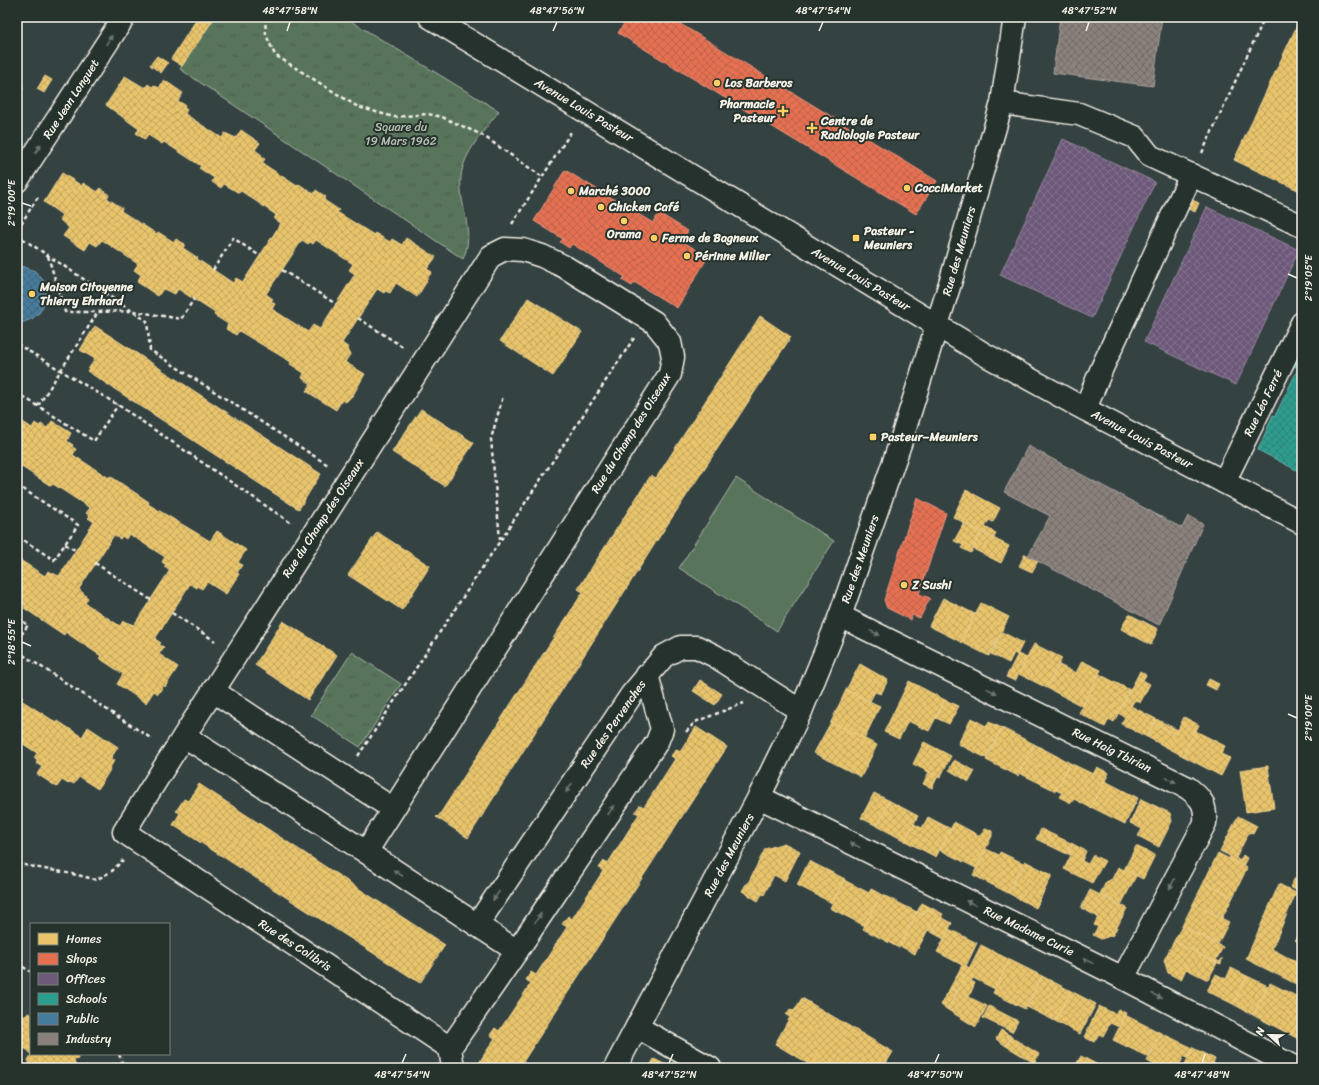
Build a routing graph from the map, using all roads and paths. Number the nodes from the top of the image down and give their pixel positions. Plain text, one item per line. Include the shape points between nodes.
1 (124, 17) edge
2 (265, 17) edge
3 (1015, 17) edge
4 (1265, 17) edge
5 (444, 20) edge
6 (1002, 103) junction
7 (585, 110) junction
8 (1191, 175) junction
9 (541, 176) junction
10 (17, 181) edge
11 (1302, 226) edge
12 (17, 235) edge
13 (505, 249) junction
14 (48, 255) junction
15 (260, 256) dead end
16 (213, 270) dead end
17 (282, 270) dead end
18 (194, 299) dead end
19 (336, 304) dead end
20 (133, 311) junction
21 (98, 312) junction
22 (358, 318) dead end
23 (647, 318) junction
24 (1302, 323) edge
25 (937, 325) junction
26 (17, 344) edge
27 (424, 361) junction
28 (61, 370) junction
29 (17, 393) edge
30 (503, 396) dead end
31 (118, 405) junction
32 (38, 406) junction
33 (1085, 409) junction
34 (349, 478) junction
35 (1224, 482) junction
36 (17, 485) edge
37 (1302, 523) edge
38 (17, 536) edge
39 (311, 537) junction
40 (500, 541) junction
41 (65, 544) junction
42 (75, 550) dead end
43 (95, 563) dead end
44 (151, 600) dead end
45 (172, 613) dead end
46 (840, 616) junction
47 (17, 618) edge
48 (17, 641) edge
49 (17, 651) edge
50 (236, 655) junction
51 (647, 675) junction
52 (213, 691) junction
53 (772, 692) junction
54 (801, 711) junction
55 (179, 744) junction
56 (654, 745) junction
57 (344, 776) junction
58 (759, 797) junction
59 (393, 808) junction
60 (132, 837) junction
61 (366, 852) junction
62 (17, 863) edge
63 (477, 925) junction
64 (516, 951) junction
65 (17, 963) edge
66 (30, 971) edge
67 (1123, 978) junction
68 (637, 1027) junction
69 (119, 1055) edge
70 (452, 1058) edge
71 (124, 1068) edge
72 (615, 1068) edge
73 (710, 1068) edge
74 (1296, 1068) edge

10 -> 1 street, Rue Jean Longuet
2 - 9 path via 266,35 275,55 358,107 394,117 428,114 442,117 482,135
3 - 6 street, Rue des Meuniers
4 - 8 path
5 - 7 street, Avenue Louis Pasteur
6 - 8 street via 1078,114 1135,137 1150,156
6 - 25 street, Rue des Meuniers
7 - 9 path
7 - 25 street, Avenue Louis Pasteur
8 - 11 street
8 - 33 street
9 - 13 path via 508,230
12 - 14 path
13 - 23 street, Rue du Champ des Oiseaux via 522,250 565,267
13 - 27 street, Rue du Champ des Oiseaux via 491,256
14 - 20 path
14 - 21 path via 65,312
15 - 16 path via 233,238
17 - 19 path
18 - 20 path via 181,319
20 - 21 path
20 - 34 path via 147,320 150,350
21 - 28 path
22 - 27 path
23 - 40 path
23 - 59 street, Rue du Champ des Oiseaux via 654,322 670,342 674,357 670,374
24 - 35 street, Rue Léo Ferré
25 - 33 street, Avenue Louis Pasteur via 984,354
25 - 46 street, Rue des Meuniers via 900,444
26 - 28 path
27 - 34 street, Rue du Champ des Oiseaux
28 - 31 path
28 - 32 path
29 - 32 path
30 - 40 path via 491,439
31 - 32 path via 94,441
31 - 39 path
33 - 35 street, Avenue Louis Pasteur
34 - 39 street, Rue du Champ des Oiseaux
35 - 37 street, Avenue Louis Pasteur
36 - 41 path via 78,525
38 - 41 path via 54,560
39 - 50 street, Rue du Champ des Oiseaux
40 - 57 path
41 - 42 path
43 - 44 path
45 - 50 path
46 - 54 street, Rue des Meuniers
46 -> 67 street, Rue Haig Tbirian via 1188,788 1200,797 1205,809 1205,823
47 - 48 path via 28,625
49 - 55 path
50 - 52 street, Rue du Champ des Oiseaux
51 - 53 street, Rue des Pervenches via 664,656 681,647 697,647
51 - 56 street via 662,729
51 -> 63 street, Rue des Pervenches
52 - 55 street, Rue du Champ des Oiseaux
52 - 57 street
53 - 54 street, Rue des Pervenches
53 - 56 path via 695,722 682,737 663,749
54 - 58 street, Rue des Meuniers
55 - 60 street, Rue du Champ des Oiseaux
55 - 61 street
64 -> 56 street
57 - 59 street
67 -> 58 street, Rue Madame Curie
58 - 68 street, Rue des Meuniers
59 - 61 street, Rue du Champ des Oiseaux
60 - 62 path via 112,871 96,880
60 - 70 street, Rue des Colibris
63 -> 61 street
63 - 64 street
64 - 70 street
65 - 66 path
67 -> 74 street, Rue Madame Curie
68 - 72 street, Rue des Meuniers
68 - 73 street
69 - 71 path

